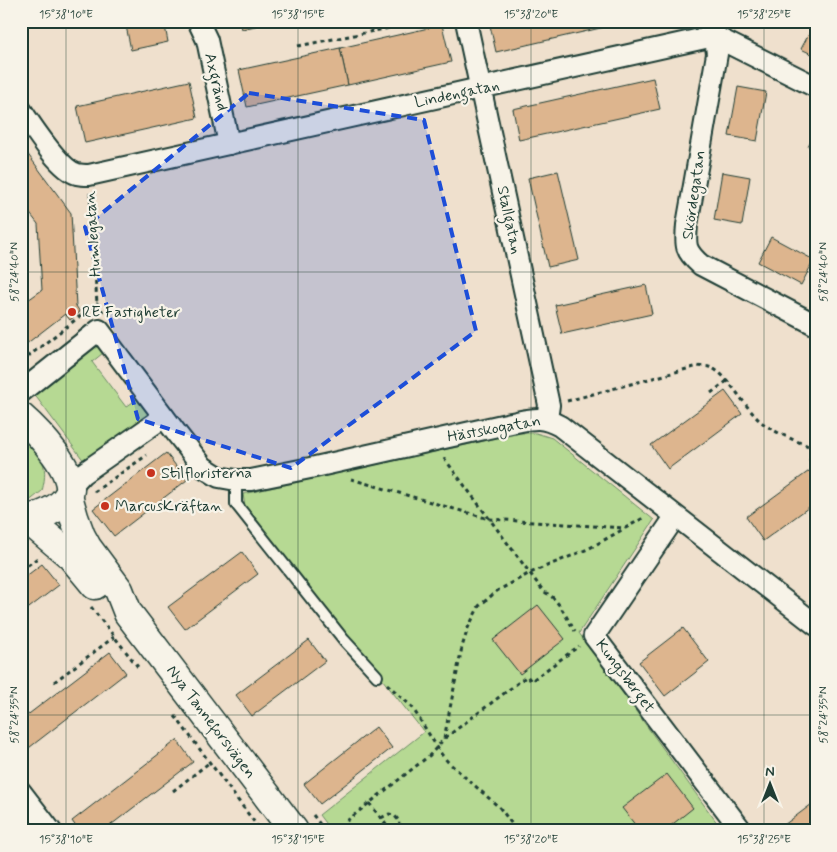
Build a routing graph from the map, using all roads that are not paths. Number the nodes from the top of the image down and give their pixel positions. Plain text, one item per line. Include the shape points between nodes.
1 (198, 21) edge
2 (466, 21) edge
3 (714, 29) edge
4 (816, 87) edge
5 (481, 89) junction
6 (21, 110) edge
7 (230, 144) junction
8 (89, 175) joint
9 (816, 325) edge
10 (21, 392) edge
11 (548, 412) junction
12 (21, 417) edge
13 (164, 417) junction
14 (236, 480) junction
15 (81, 489) junction
16 (669, 512) junction
17 (24, 518) edge
18 (128, 613) junction
19 (816, 625) edge
20 (377, 676) road end
21 (21, 792) edge
22 (51, 831) edge
23 (294, 831) edge
24 (742, 831) edge

1 - 7 street, Axgränd via 206,40
2 - 5 street, Stallgatan
3 - 4 street
3 - 5 street, Lindengatan
3 - 9 street, Skördegatan via 717,54 685,244 690,255 701,265
5 - 7 street, Lindengatan
5 - 11 street, Stallgatan
6 - 8 street, Humlegatan via 62,164 78,174
7 - 8 street, Lindengatan
10 - 13 street, Hästskogatan via 99,330
11 - 14 street, Hästskogatan via 536,418 315,467
11 - 16 street, Hästskogatan via 560,426
12 - 15 main road, Nya Tanneforsvägen via 57,455 67,476
13 - 14 street, Hästskogatan via 204,467 219,477
13 - 15 street
14 - 20 lane via 236,504 344,640
15 - 17 main road via 45,515
15 - 18 main road, Nya Tanneforsvägen via 74,517 81,536 119,590
16 - 19 street, Hästskogatan
16 - 24 street, Kungsberget via 594,636
17 - 18 main road, Nya Tanneforsvägen via 71,556 107,599
18 - 23 main road, Nya Tanneforsvägen
21 - 22 street

